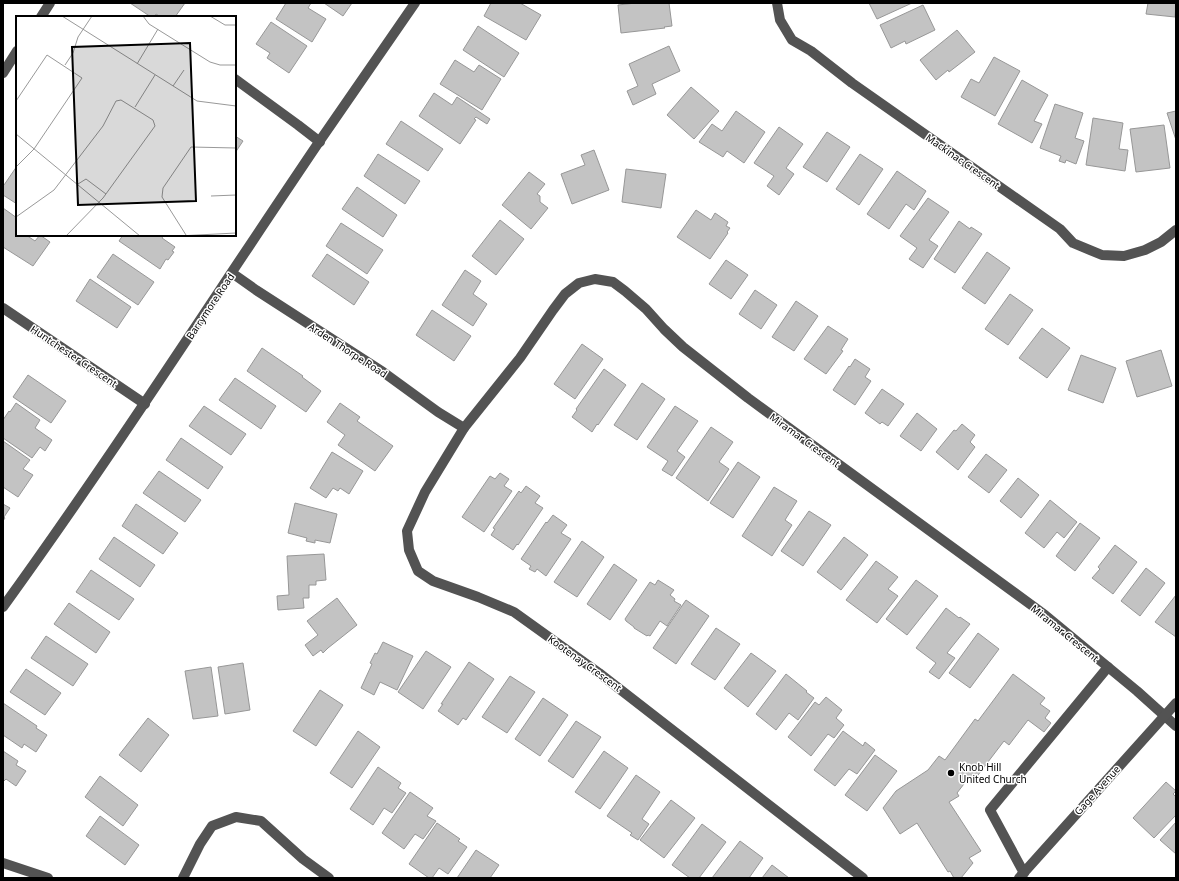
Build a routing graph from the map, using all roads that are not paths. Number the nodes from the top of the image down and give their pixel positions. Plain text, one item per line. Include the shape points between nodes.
1 (50, 3) edge
2 (415, 3) edge
3 (777, 3) edge
4 (42, 16) edge
5 (16, 53) edge
6 (3, 72) edge
7 (236, 80) edge
8 (320, 142) junction
9 (1176, 230) edge
10 (232, 273) junction
11 (3, 308) edge
12 (145, 404) junction
13 (464, 428) junction
14 (3, 607) edge
15 (1108, 667) junction
16 (1176, 703) edge
17 (1165, 716) junction
18 (1176, 726) edge
19 (3, 862) edge
20 (1021, 876) edge
21 (48, 878) edge
22 (183, 878) edge
23 (329, 878) edge
24 (864, 878) edge

1 - 4 street
2 - 8 street, Barrymore Road
3 - 9 street, Mackinac Crescent via 780,20 792,40 1060,229 1073,243 1102,255 1124,256 1161,242
5 - 6 street
7 - 8 street
8 - 10 street, Barrymore Road
10 - 12 street, Barrymore Road
10 - 13 street, Arden Thorpe Road
11 - 12 street, Huntchester Crescent
12 - 14 street, Barrymore Road
13 - 15 street, Miramar Crescent via 520,358 565,294 579,283 595,279 613,282 646,309 683,348 1038,610
13 - 24 street, Kootenay Crescent via 425,492 407,530 409,550 418,570 434,581 514,612 599,673
15 - 17 street, Miramar Crescent
15 - 20 street via 990,810
16 - 17 street, Gage Avenue
17 - 18 street, Miramar Crescent
17 - 20 street, Gage Avenue
19 - 21 street
22 - 23 street via 212,826 236,817 261,821

